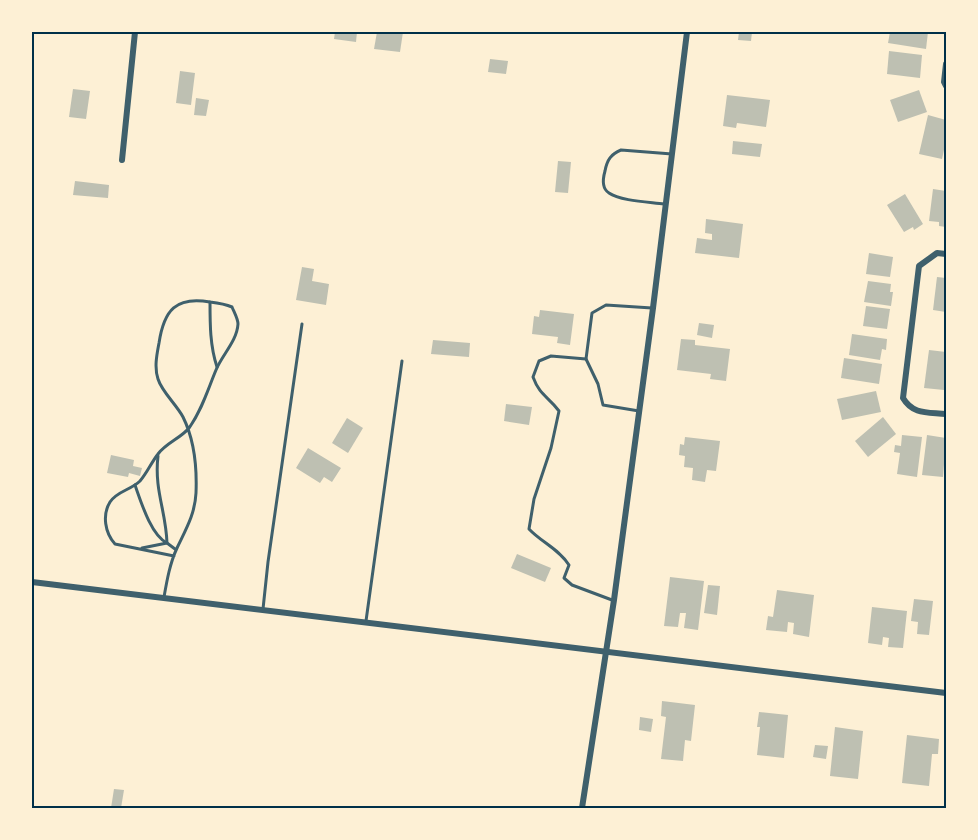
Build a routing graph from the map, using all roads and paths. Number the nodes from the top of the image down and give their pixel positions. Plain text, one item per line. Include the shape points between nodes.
1 (135, 32) edge
2 (687, 32) edge
3 (946, 64) edge
4 (946, 86) edge
5 (672, 154) junction
6 (122, 160) dead end
7 (666, 204) junction
8 (946, 254) edge
9 (210, 302) junction
10 (653, 308) junction
11 (302, 324) dead end
12 (586, 359) junction
13 (402, 360) dead end
14 (217, 367) junction
15 (639, 411) junction
16 (946, 414) edge
17 (188, 429) junction
18 (158, 454) junction
19 (135, 485) junction
20 (167, 543) junction
21 (138, 548) junction
22 (176, 550) junction
23 (174, 556) junction
24 (32, 582) edge
25 (164, 598) junction
26 (614, 600) junction
27 (263, 611) junction
28 (366, 623) junction
29 (605, 653) junction
30 (946, 693) edge
31 (582, 808) edge

1 - 6 street
2 - 5 street
3 - 4 street
5 - 7 street
5 - 7 lane via 621,150 607,162 603,181 609,193
7 - 10 street
8 - 16 street via 937,253 919,266 903,398 915,410
9 - 14 lane
9 - 14 lane via 232,307 238,324
9 - 17 lane via 190,300 178,304 162,324 156,362 158,380
10 - 12 lane via 606,305 592,313
10 - 15 street
11 - 27 lane
12 - 15 lane via 603,405
12 - 26 lane via 551,356 539,361 533,377 538,390 559,411 529,529 563,556 569,565 564,578 572,585
13 - 28 lane
14 - 17 lane
15 - 26 street
17 - 18 lane
17 - 22 lane via 196,491 193,516
18 - 19 lane
18 - 20 lane via 157,489
19 - 20 lane via 155,531
19 - 21 lane via 116,495 105,515 110,539 115,544
20 - 21 lane
20 - 22 lane
21 - 23 lane
22 - 23 lane
23 - 25 lane
24 - 25 street
25 - 27 street
26 - 29 street
27 - 28 street
28 - 29 street
29 - 30 street
29 - 31 street

